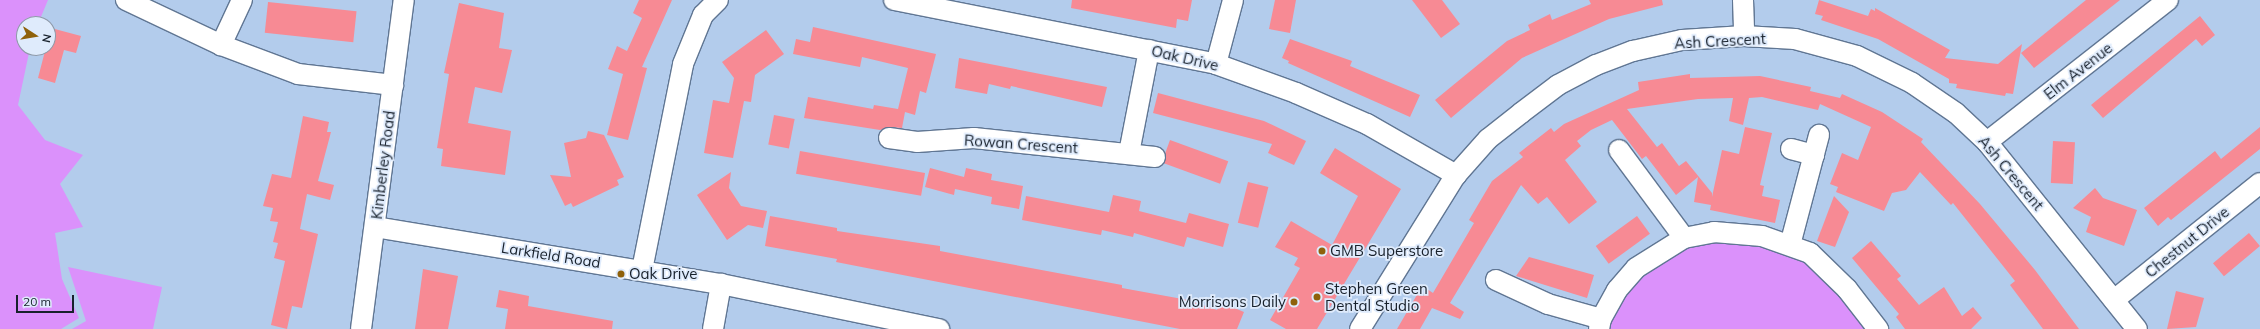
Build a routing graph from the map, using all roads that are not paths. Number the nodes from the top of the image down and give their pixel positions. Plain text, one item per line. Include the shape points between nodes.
1 (126, 0) edge
2 (242, 0) edge
3 (404, 0) edge
4 (718, 0) edge
5 (894, 0) edge
6 (1233, 0) edge
7 (1743, 0) edge
8 (2168, 0) edge
9 (914, 2) edge
10 (1744, 36) junction
11 (221, 45) junction
12 (1149, 50) junction
13 (1216, 64) junction
14 (393, 85) junction
15 (1819, 135) dead end
16 (889, 138) dead end
17 (1988, 142) junction
18 (1791, 149) dead end
19 (1619, 150) dead end
20 (1129, 153) junction
21 (1814, 155) junction
22 (1155, 157) dead end
23 (1456, 175) junction
24 (2260, 183) edge
25 (375, 227) junction
26 (1684, 238) junction
27 (1790, 245) junction
28 (642, 270) junction
29 (1496, 280) dead end
30 (721, 284) junction
31 (2114, 300) junction
32 (1600, 324) edge
33 (361, 329) edge
34 (713, 329) edge
35 (939, 329) edge
36 (1360, 329) edge
37 (1878, 329) edge
38 (2137, 329) edge

1 - 11 street
2 - 11 street
3 - 14 street, Kimberley Road
4 - 28 street via 703,15 683,64
5 - 9 street, Oak Drive
6 - 13 street
7 - 10 street
8 - 17 street, Elm Avenue
9 - 12 street, Oak Drive
10 - 17 street, Ash Crescent via 1795,39 1857,56 1912,83 1956,113
10 - 23 street, Ash Crescent via 1682,40 1633,51 1596,64 1558,85 1488,139
11 - 14 street via 298,74
12 - 13 street, Oak Drive
12 - 20 street
13 - 23 street, Oak Drive via 1296,93 1367,124
14 - 25 street, Kimberley Road
15 - 21 street
16 - 20 street, Rowan Crescent via 917,142 974,138
17 - 31 street, Ash Crescent
18 - 21 street
19 - 26 street
20 - 22 street, Rowan Crescent
21 - 27 street
23 - 36 street, Ash Crescent
24 - 31 street, Chestnut Drive
25 - 28 street, Larkfield Road
25 - 33 street, Kimberley Road
26 - 27 street via 1728,233 1762,236
26 - 32 street via 1636,268 1617,290
27 - 37 street via 1810,253 1829,268
28 - 30 street, Larkfield Road
29 - 32 street
30 - 34 street
30 - 35 street, Larkfield Road
31 - 38 street, Ash Crescent

